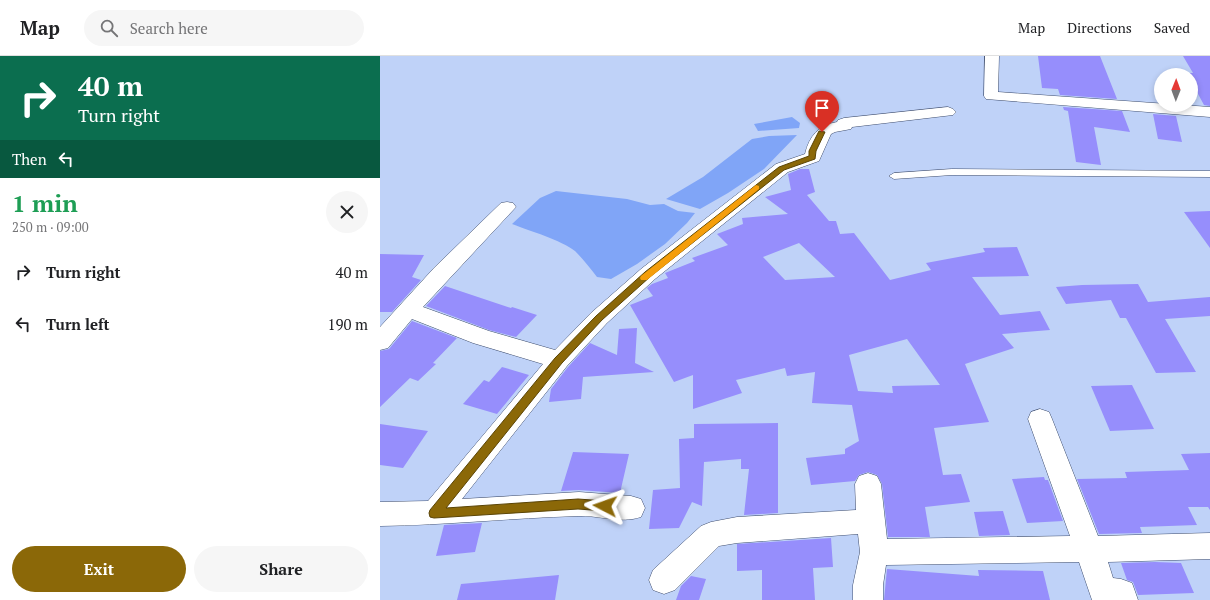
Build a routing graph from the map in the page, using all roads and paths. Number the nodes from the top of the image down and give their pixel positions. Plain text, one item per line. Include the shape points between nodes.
1 (992, 56) edge
2 (948, 112) dead end
3 (1210, 112) edge
4 (1210, 174) edge
5 (894, 176) dead end
6 (507, 207) dead end
7 (408, 309) junction
8 (380, 342) edge
9 (559, 360) junction
10 (1040, 419) dead end
11 (868, 484) dead end
12 (631, 508) dead end
13 (434, 513) junction
14 (380, 514) edge
15 (870, 520) junction
16 (1210, 546) edge
17 (1089, 549) junction
18 (874, 552) junction
19 (664, 580) dead end
20 (868, 600) edge
21 (1123, 600) edge

1 - 3 street via 991,96
2 - 9 street via 844,122 845,126 822,132 813,151 813,157 782,168 749,193 648,274 599,318
4 - 5 lane via 966,172
6 - 7 street via 472,240
7 - 8 street
7 - 9 street via 480,338
9 - 13 street
10 - 17 street
11 - 15 street
12 - 13 street via 578,504
13 - 14 street
15 - 18 street
15 - 19 street via 736,530 711,535
16 - 17 street
17 - 18 street
17 - 21 street via 1103,591 1121,593
18 - 20 street

